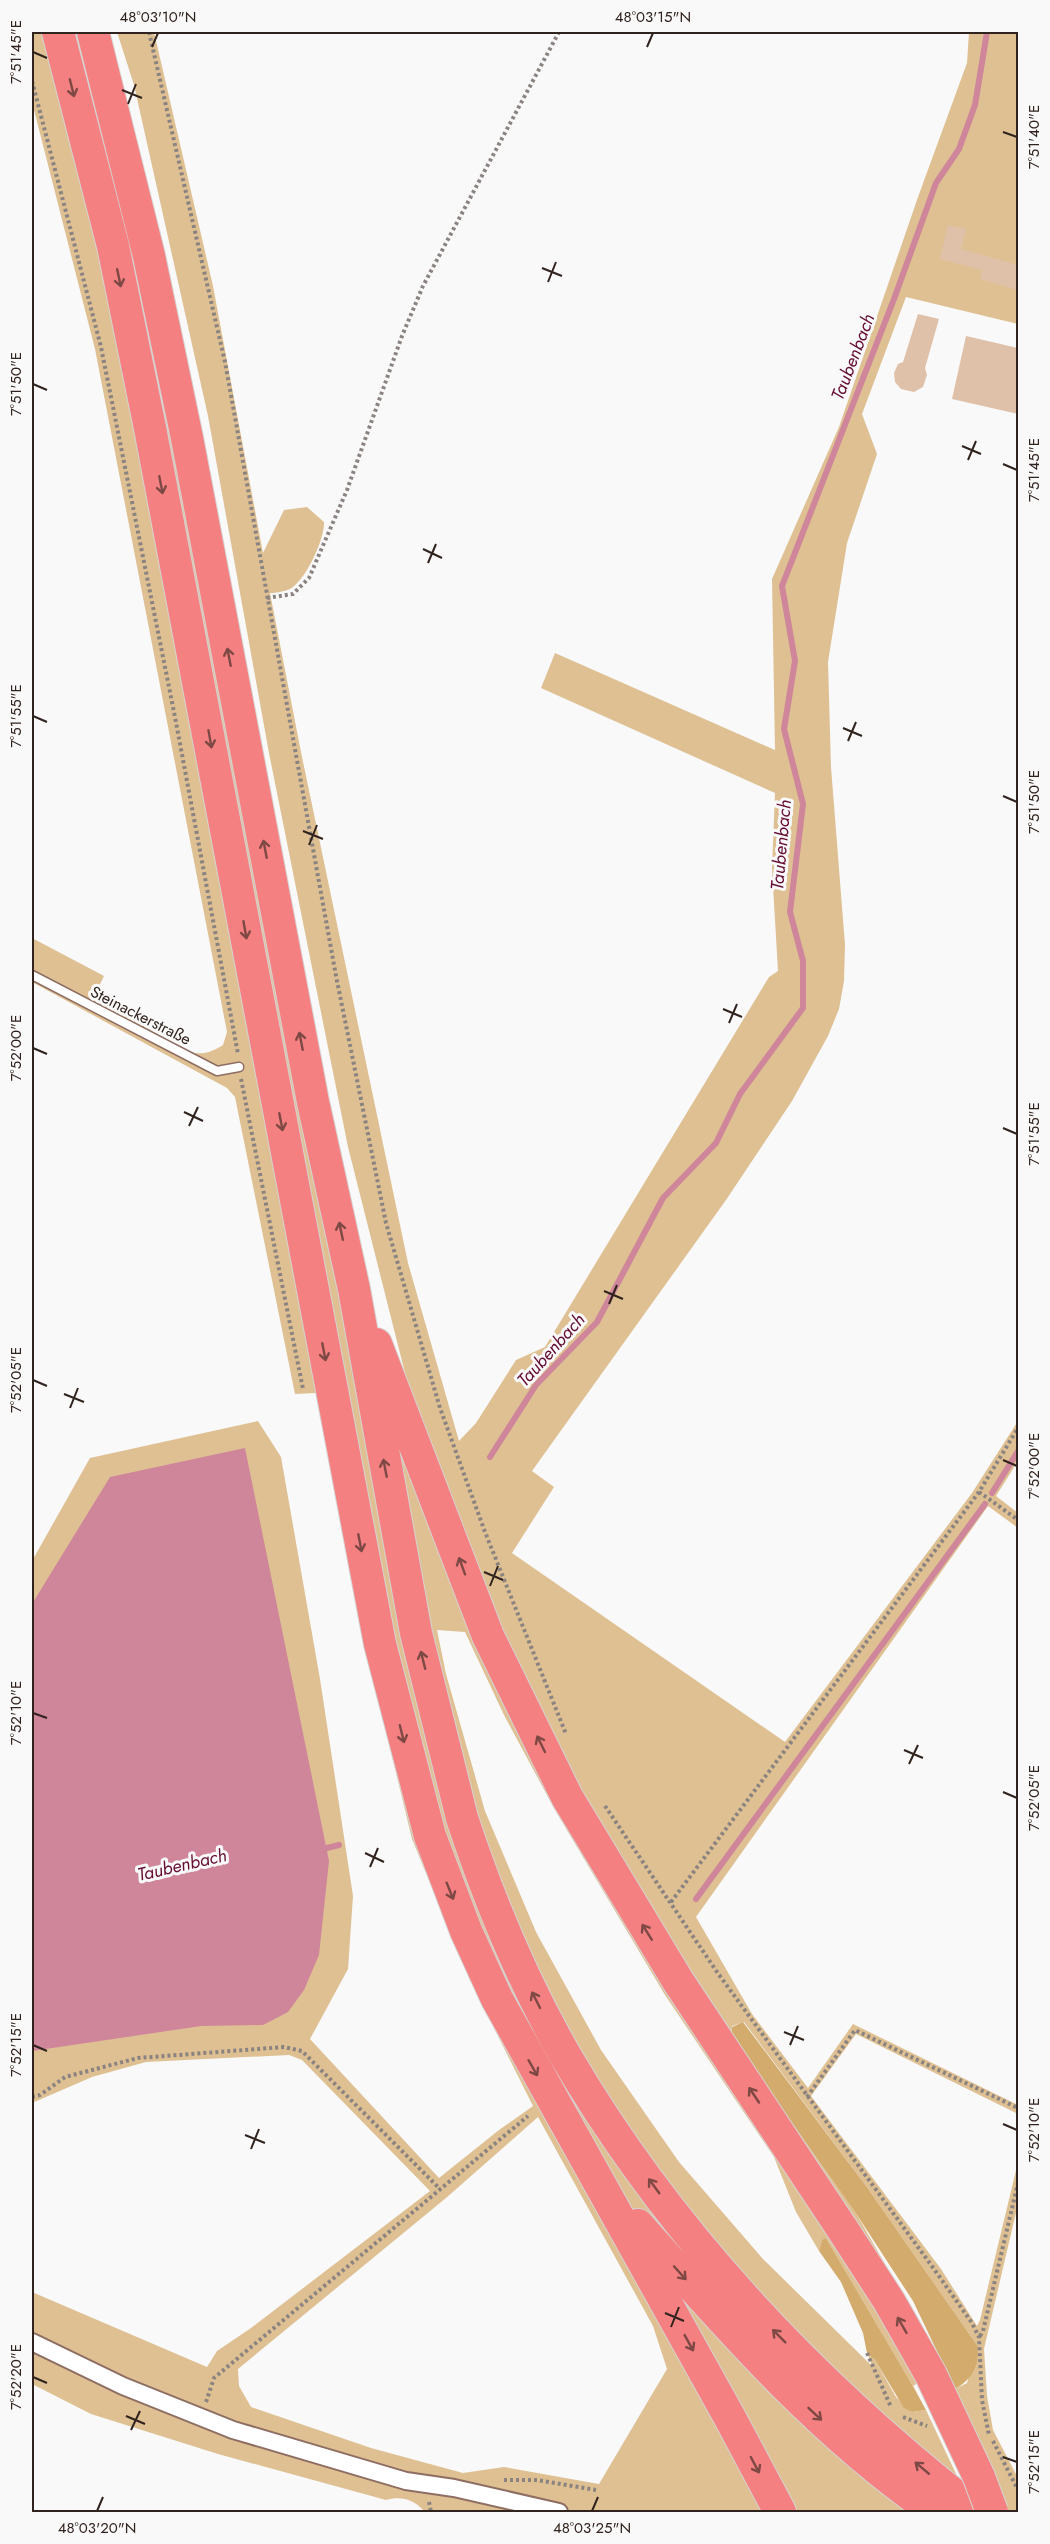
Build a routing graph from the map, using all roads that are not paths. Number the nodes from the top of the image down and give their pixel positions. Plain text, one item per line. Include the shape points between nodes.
1 (58, 32) edge
2 (93, 32) edge
3 (32, 975) edge
4 (239, 1067) road end
5 (354, 1289) junction
6 (600, 2182) junction
7 (32, 2342) edge
8 (980, 2509) edge
9 (559, 2512) edge
10 (780, 2512) edge
11 (935, 2512) edge

1 -> 6 highway via 113,246 148,416 351,1499 404,1742 438,1857 488,1980
5 -> 2 highway via 313,1102 149,256
3 - 4 lane, Steinackerstraße via 217,1071
8 -> 5 highway, bridge via 979,2477 931,2375 889,2301 678,1982 567,1797 488,1636
8 -> 5 highway via 849,2405 730,2283 607,2123 538,2002 510,1946 462,1818 416,1633
6 -> 10 highway
6 -> 11 highway via 774,2374 870,2462
7 - 9 street via 123,2386 244,2434 425,2486 454,2488

